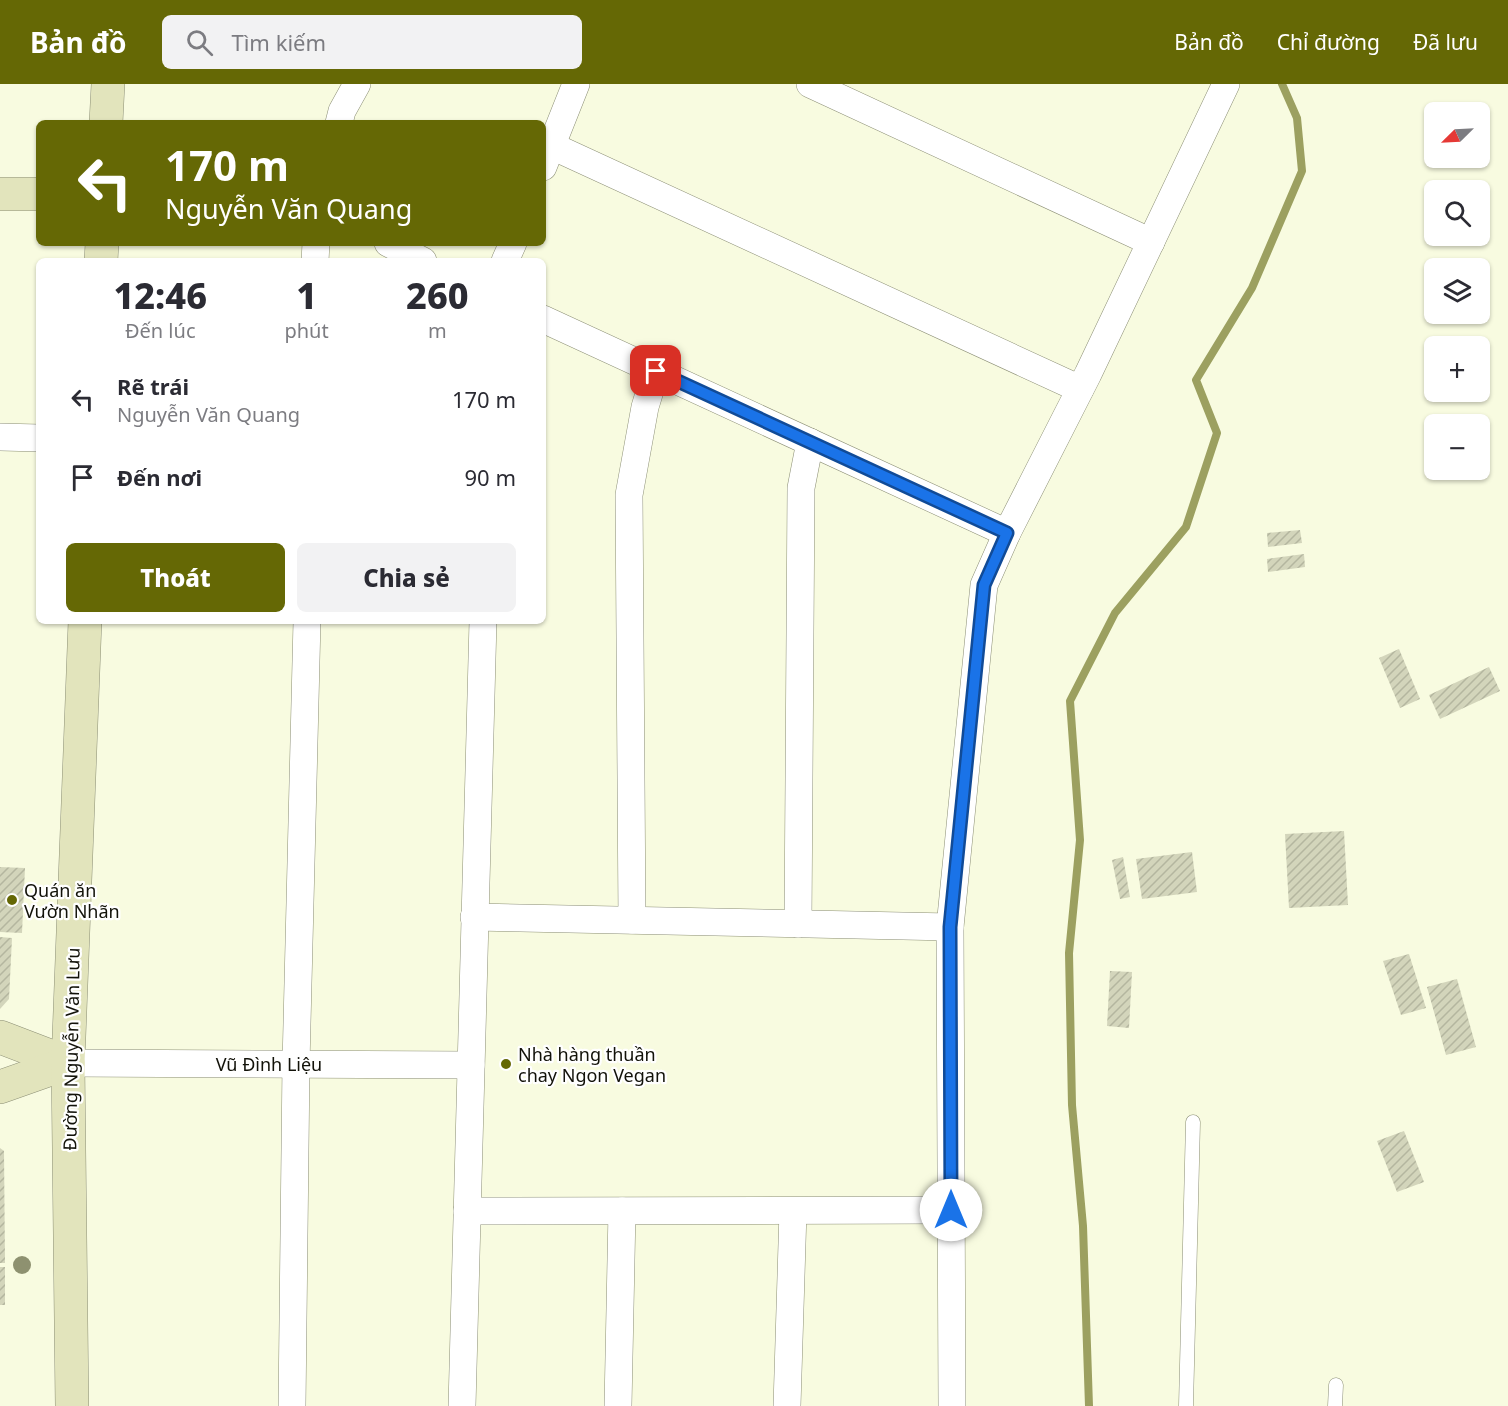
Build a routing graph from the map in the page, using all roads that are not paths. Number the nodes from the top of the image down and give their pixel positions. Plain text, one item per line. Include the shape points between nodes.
1 (108, 84) edge
2 (342, 84) edge
3 (357, 84) edge
4 (576, 84) edge
5 (810, 84) edge
6 (1226, 84) edge
7 (341, 117) edge
8 (106, 120) edge
9 (547, 157) edge
10 (0, 194) edge
11 (36, 194) edge
12 (1151, 242) junction
13 (394, 246) edge
14 (417, 258) edge
15 (546, 320) edge
16 (656, 371) junction
17 (1080, 389) junction
18 (0, 437) edge
19 (36, 438) edge
20 (810, 442) junction
21 (1007, 533) junction
22 (85, 624) edge
23 (307, 624) edge
24 (483, 624) edge
25 (474, 916) junction
26 (632, 920) junction
27 (798, 924) junction
28 (950, 927) junction
29 (0, 1037) edge
30 (68, 1063) junction
31 (296, 1064) junction
32 (471, 1065) junction
33 (0, 1088) edge
34 (1193, 1122) dead end
35 (951, 1210) junction
36 (467, 1211) junction
37 (622, 1211) junction
38 (793, 1211) junction
39 (1336, 1386) dead end
40 (72, 1406) edge
41 (292, 1406) edge
42 (462, 1406) edge
43 (618, 1406) edge
44 (787, 1406) edge
45 (952, 1406) edge
46 (1186, 1406) edge
47 (1335, 1406) edge

1 - 8 street
2 - 7 street
3 - 7 street
4 - 9 street
5 - 12 street
6 - 12 street
9 - 17 street
10 - 11 street
12 - 17 street
13 - 14 street
15 - 16 street
16 - 20 street
16 - 26 street via 645,407 629,495
17 - 21 street
18 - 19 street
20 - 21 street
20 - 27 street via 801,488
21 - 28 street via 984,585
22 - 30 street, Đường Nguyễn Văn Lưu
23 - 31 street
24 - 25 street
25 - 26 street
25 - 32 street
26 - 27 street
27 - 28 street
28 - 35 street
29 - 30 street, Vũ Đình Liệu
30 - 31 street, Vũ Đình Liệu
30 - 33 street, Vũ Đình Liệu
30 - 40 street, Đường Nguyễn Văn Lưu
31 - 32 street, Vũ Đình Liệu
31 - 41 street
32 - 36 street
34 - 46 lane
35 - 38 street
35 - 45 street
36 - 37 street
36 - 42 street
37 - 38 street
37 - 43 street
38 - 44 street
39 - 47 lane

